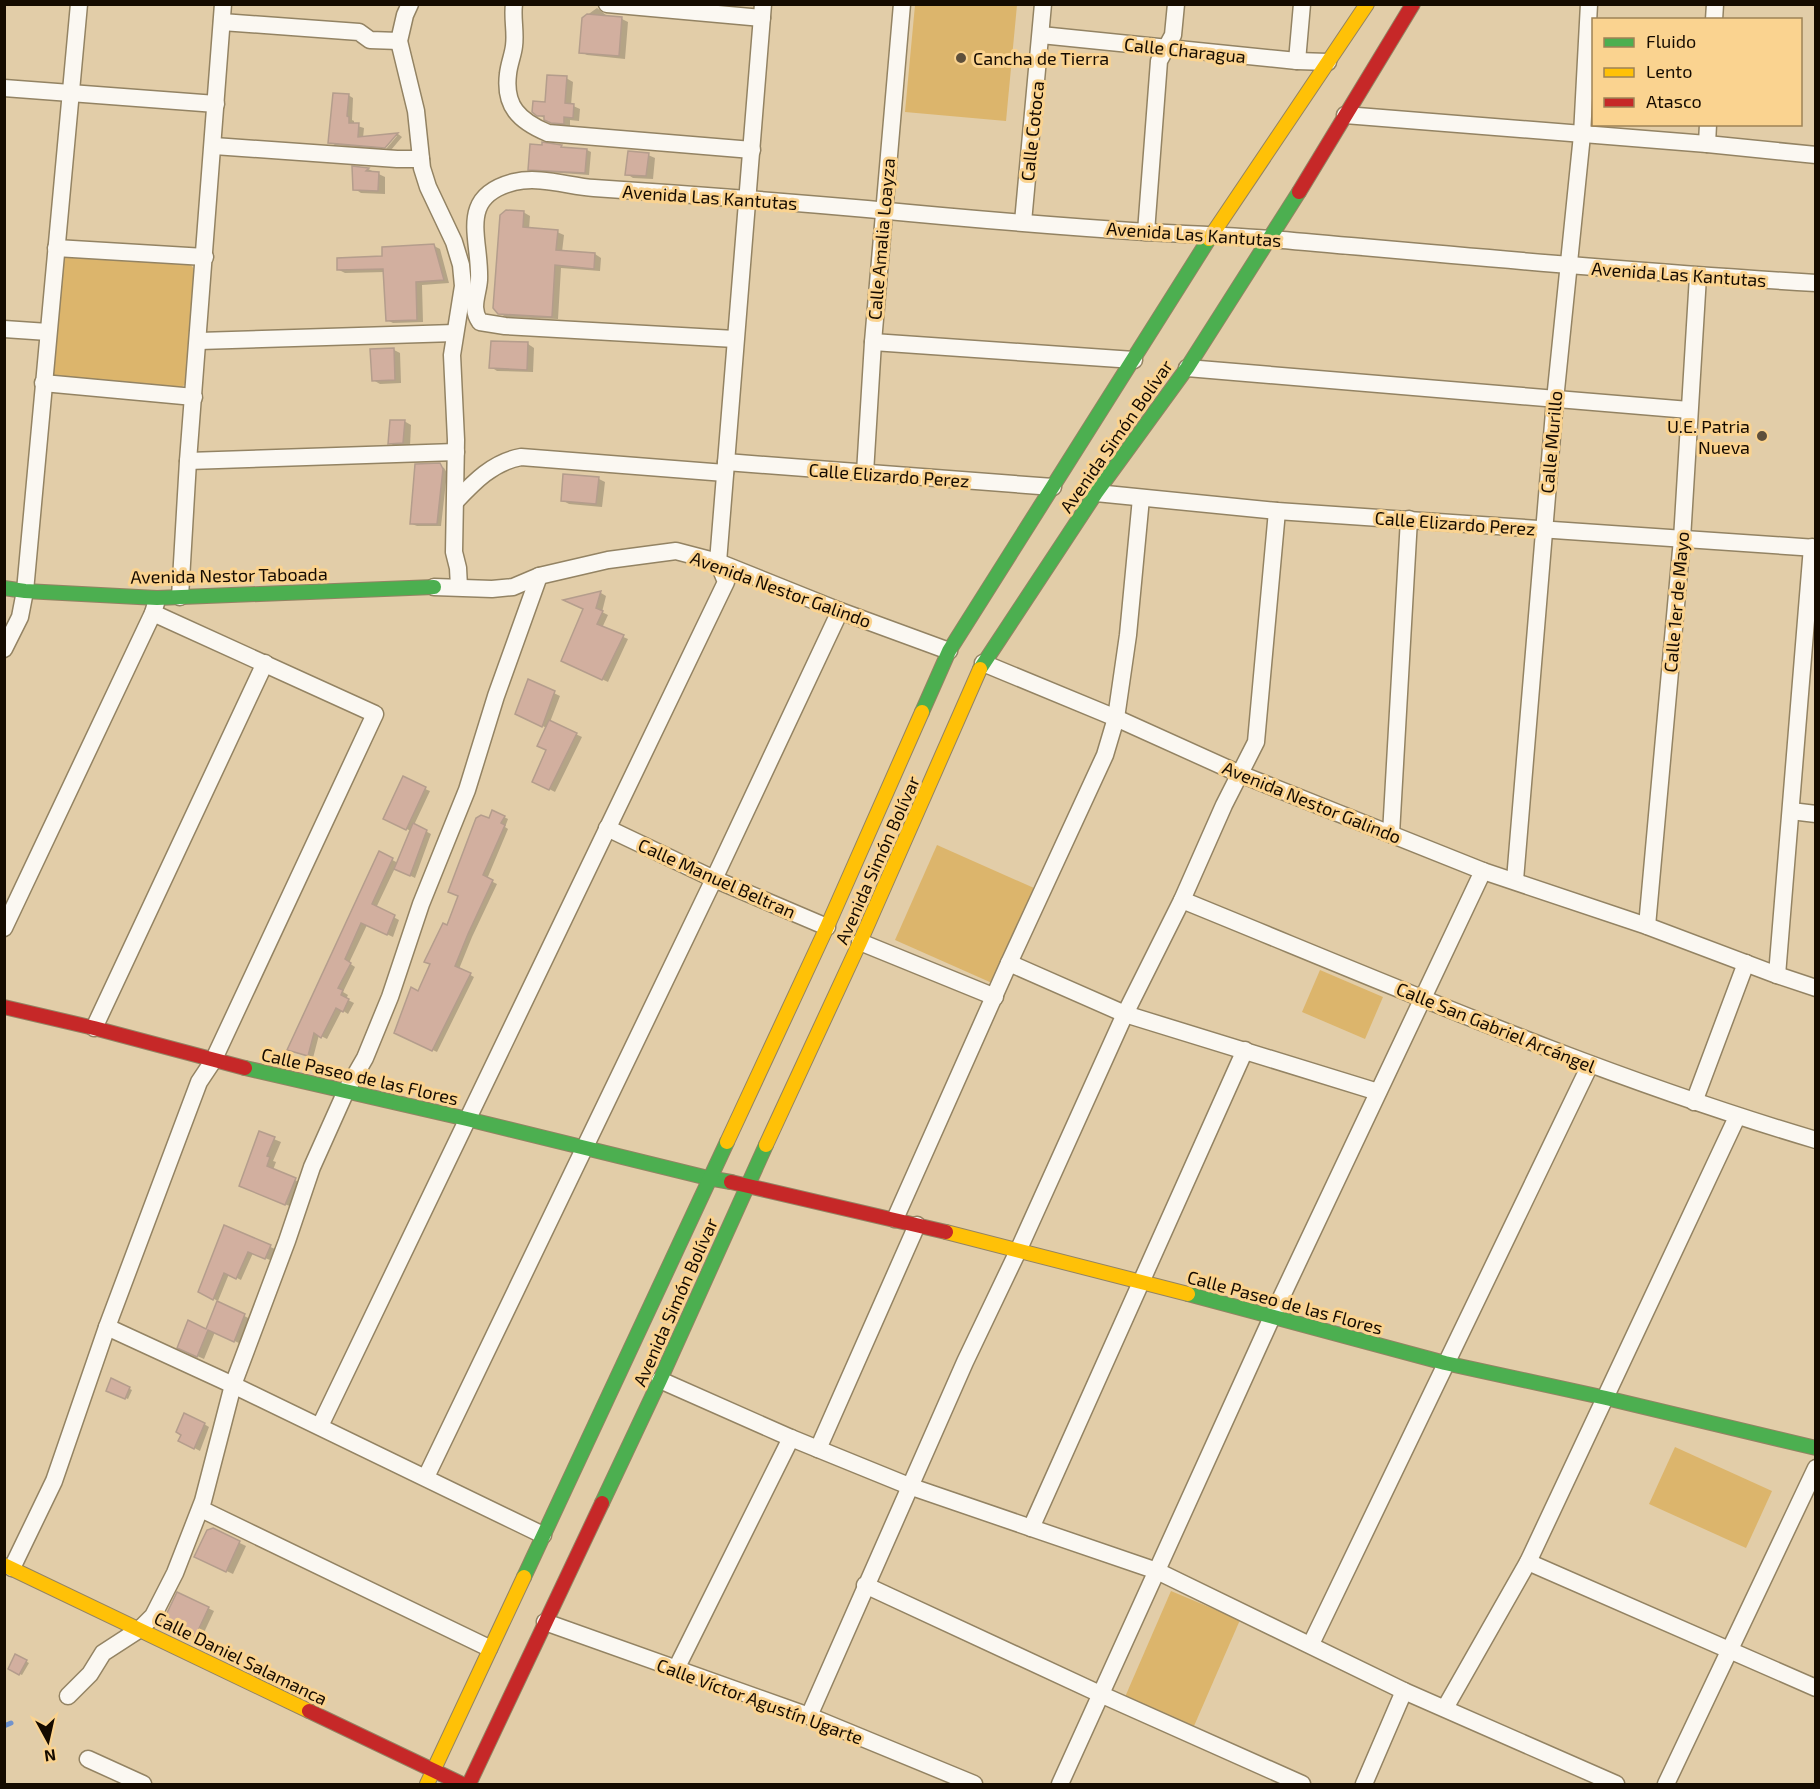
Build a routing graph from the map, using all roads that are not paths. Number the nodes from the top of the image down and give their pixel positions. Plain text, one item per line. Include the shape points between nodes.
1 (78, 4) edge
2 (223, 4) edge
3 (410, 4) edge
4 (514, 4) edge
5 (607, 4) edge
6 (902, 4) edge
7 (1043, 4) edge
8 (1176, 4) edge
9 (1302, 4) edge
10 (1367, 4) edge
11 (1413, 4) edge
12 (1590, 4) edge
13 (763, 11) edge
14 (222, 22) junction
15 (1041, 35) junction
16 (399, 41) junction
17 (1166, 48) junction
18 (1298, 61) junction
19 (1328, 62) junction
20 (4, 88) edge
21 (70, 93) junction
22 (216, 104) junction
23 (1345, 115) junction
24 (1708, 126) edge
25 (1582, 135) junction
26 (1707, 144) junction
27 (214, 146) junction
28 (752, 150) junction
29 (1815, 155) edge
30 (421, 159) junction
31 (748, 198) junction
32 (883, 211) junction
33 (1023, 222) junction
34 (1146, 232) junction
35 (1212, 235) junction
36 (1270, 239) junction
37 (57, 248) junction
38 (205, 257) junction
39 (1569, 267) junction
40 (1698, 276) junction
41 (1815, 284) edge
42 (4, 329) edge
43 (48, 332) junction
44 (455, 333) junction
45 (735, 339) junction
46 (199, 341) junction
47 (873, 342) junction
48 (1134, 360) junction
49 (1186, 368) junction
50 (43, 383) junction
51 (194, 397) junction
52 (1555, 400) junction
53 (1689, 410) junction
54 (456, 452) junction
55 (188, 461) junction
56 (725, 468) junction
57 (865, 473) junction
58 (1053, 488) junction
59 (1096, 493) junction
60 (1141, 498) junction
61 (456, 501) junction
62 (1277, 511) junction
63 (1409, 519) junction
64 (1544, 529) junction
65 (1682, 539) junction
66 (1814, 547) edge
67 (718, 562) junction
68 (539, 576) junction
69 (434, 587) joint
70 (459, 587) junction
71 (4, 588) edge
72 (25, 591) junction
73 (180, 597) junction
74 (155, 605) junction
75 (840, 611) junction
76 (4, 649) edge
77 (949, 651) junction
78 (265, 663) junction
79 (983, 663) junction
80 (1808, 684) edge
81 (1116, 717) junction
82 (1240, 774) junction
83 (1791, 812) junction
84 (1815, 814) edge
85 (607, 828) junction
86 (1391, 834) junction
87 (1483, 871) junction
88 (714, 879) junction
89 (1515, 880) junction
90 (1182, 900) junction
91 (1647, 926) junction
92 (826, 927) junction
93 (4, 928) edge
94 (861, 942) junction
95 (1009, 963) junction
96 (1746, 963) junction
97 (1777, 975) junction
98 (1815, 988) edge
99 (995, 997) junction
100 (1423, 997) junction
101 (4, 1007) edge
102 (1125, 1014) junction
103 (94, 1028) junction
104 (1245, 1050) junction
105 (213, 1061) junction
106 (1590, 1065) junction
107 (346, 1091) junction
108 (1378, 1092) junction
109 (1694, 1102) junction
110 (1737, 1117) junction
111 (467, 1119) junction
112 (1815, 1140) edge
113 (585, 1147) junction
114 (708, 1178) junction
115 (748, 1184) junction
116 (895, 1219) junction
117 (917, 1225) junction
118 (1018, 1251) junction
119 (1142, 1282) junction
120 (1272, 1317) junction
121 (107, 1327) junction
122 (1445, 1363) junction
123 (660, 1380) junction
124 (233, 1385) junction
125 (1606, 1398) junction
126 (320, 1426) junction
127 (791, 1438) junction
128 (1815, 1448) edge
129 (818, 1449) junction
130 (1815, 1468) edge
131 (426, 1477) junction
132 (909, 1486) junction
133 (201, 1509) junction
134 (1031, 1528) junction
135 (543, 1535) junction
136 (1528, 1562) junction
137 (8, 1566) edge
138 (1157, 1571) junction
139 (865, 1585) junction
140 (544, 1622) junction
141 (140, 1629) junction
142 (1311, 1644) junction
143 (489, 1648) junction
144 (1730, 1649) junction
145 (676, 1669) junction
146 (1815, 1688) edge
147 (1404, 1691) junction
148 (1100, 1694) junction
149 (68, 1695) dead end
150 (1445, 1708) junction
151 (809, 1716) junction
152 (88, 1759) dead end
153 (433, 1771) junction
154 (143, 1785) edge
155 (427, 1785) edge
156 (462, 1785) edge
157 (470, 1785) edge
158 (974, 1785) edge
159 (1059, 1785) edge
160 (1302, 1785) edge
161 (1364, 1785) edge
162 (1616, 1785) edge
163 (1666, 1785) edge

1 - 21 street
2 - 14 street
3 - 16 street
4 - 28 street via 514,47 507,93 513,108 533,127 548,133
5 - 13 street
6 - 32 street, Calle Amalia Loayza
7 - 15 street, Calle Cotoca
8 - 17 street via 1173,35
9 - 18 street
10 - 19 street, Avenida Simón Bolívar
11 - 23 street, Avenida Simón Bolívar
12 - 25 street, Calle Murillo
13 - 28 street
14 - 16 street via 359,32 370,40
14 - 22 street
15 - 17 street, Calle Charagua
15 - 33 street, Calle Cotoca
16 - 30 street via 416,111
17 - 18 street, Calle Charagua
17 - 34 street via 1159,61
18 - 19 street, Calle Charagua
19 - 35 street, Avenida Simón Bolívar
20 - 21 street
21 - 22 street
21 - 37 street
22 - 27 street
23 - 25 street
23 - 36 street, Avenida Simón Bolívar
24 - 26 street
25 - 26 street
25 - 39 street, Calle Murillo
26 - 29 street
27 - 30 street
27 - 38 street
28 - 31 street
30 - 44 street via 428,188 461,265 463,286
31 - 32 street, Avenida Las Kantutas
31 - 45 street
31 - 45 street, Avenida Las Kantutas via 532,180 514,182 484,199 474,228 479,278 474,308 480,322
32 - 33 street, Avenida Las Kantutas
32 - 47 street, Calle Amalia Loayza
33 - 34 street, Avenida Las Kantutas
34 - 35 street, Avenida Las Kantutas
35 - 36 street, Avenida Las Kantutas
35 - 48 street, Avenida Simón Bolívar
36 - 39 street, Avenida Las Kantutas
36 - 49 street, Avenida Simón Bolívar
37 - 38 street
37 - 43 street
38 - 46 street
39 - 40 street, Avenida Las Kantutas
39 - 52 street, Calle Murillo
40 - 41 street, Avenida Las Kantutas
40 - 53 street, Calle 1er de Mayo
42 - 43 street
43 - 50 street
44 - 46 street
44 - 54 street via 452,354
45 - 56 street
46 - 51 street
47 - 48 street
47 - 57 street, Calle Amalia Loayza
48 - 58 street, Avenida Simón Bolívar
49 - 52 street
49 - 59 street, Avenida Simón Bolívar
50 - 51 street
50 - 72 street
51 - 55 street
52 - 53 street
52 - 64 street, Calle Murillo
53 - 65 street, Calle 1er de Mayo
54 - 55 street
54 - 61 street
55 - 73 street
56 - 57 street, Calle Elizardo Perez
56 - 61 street, Calle Elizardo Perez via 520,457 498,464
56 - 67 street
57 - 58 street, Calle Elizardo Perez
58 - 77 street, Avenida Simón Bolívar
59 - 60 street, Calle Elizardo Perez
59 - 79 street, Avenida Simón Bolívar
60 - 62 street, Calle Elizardo Perez
60 - 81 street
61 - 70 street via 454,552
62 - 63 street, Calle Elizardo Perez
62 - 82 street via 1256,742
63 - 64 street, Calle Elizardo Perez
63 - 86 street
64 - 65 street, Calle Elizardo Perez
64 - 89 street, Calle Murillo
65 - 66 street, Calle Elizardo Perez
65 - 91 street, Calle 1er de Mayo
66 - 80 street
67 - 68 street, Avenida Nestor Galindo via 676,551 608,560
67 - 75 street, Avenida Nestor Galindo
67 - 85 street via 726,582
68 - 70 street, Avenida Nestor Galindo via 513,587
68 - 107 street via 467,790 425,894 390,997 365,1058
69 - 70 street, Avenida Nestor Galindo
69 - 73 street, Avenida Nestor Taboada
71 - 72 street, Avenida Nestor Taboada
72 - 74 street, Avenida Nestor Taboada
72 - 76 street via 20,617
73 - 74 street, Avenida Nestor Taboada
74 - 78 street
74 - 93 street
75 - 77 street, Avenida Nestor Galindo
75 - 88 street
77 - 79 street
77 - 92 street, Avenida Simón Bolívar
78 - 103 street
78 - 105 street via 375,714
79 - 81 street, Avenida Nestor Galindo
79 - 94 street, Avenida Simón Bolívar
80 - 83 street
81 - 82 street, Avenida Nestor Galindo
81 - 95 street via 1105,755
82 - 86 street, Avenida Nestor Galindo
82 - 90 street
83 - 84 street
83 - 97 street
85 - 88 street, Calle Manuel Beltran
85 - 111 street
86 - 87 street, Avenida Nestor Galindo
87 - 89 street, Avenida Nestor Galindo
87 - 100 street
88 - 92 street, Calle Manuel Beltran
88 - 113 street
89 - 91 street, Avenida Nestor Galindo
90 - 100 street, Calle San Gabriel Arcángel
90 - 102 street
91 - 96 street, Avenida Nestor Galindo
92 - 114 street, Avenida Simón Bolívar
94 - 99 street
94 - 115 street, Avenida Simón Bolívar
95 - 99 street
95 - 102 street
96 - 97 street, Avenida Nestor Galindo
96 - 109 street
97 - 98 street, Avenida Nestor Galindo
99 - 116 street
100 - 106 street, Calle San Gabriel Arcángel
100 - 108 street
101 - 103 street, Calle Paseo de las Flores
102 - 104 street
102 - 118 street
103 - 105 street, Calle Paseo de las Flores
104 - 108 street
104 - 119 street
105 - 107 street, Calle Paseo de las Flores
105 - 121 street via 199,1082
106 - 109 street, Calle San Gabriel Arcángel
106 - 122 street
107 - 111 street, Calle Paseo de las Flores
107 - 124 street via 312,1167
108 - 120 street
109 - 110 street, Calle San Gabriel Arcángel
110 - 112 street, Calle San Gabriel Arcángel
110 - 125 street
111 - 113 street, Calle Paseo de las Flores
111 - 126 street
113 - 114 street, Calle Paseo de las Flores
113 - 131 street
114 - 115 street, Calle Paseo de las Flores
114 - 135 street, Avenida Simón Bolívar
115 - 116 street, Calle Paseo de las Flores
115 - 123 street, Avenida Simón Bolívar
116 - 117 street, Calle Paseo de las Flores
117 - 118 street, Calle Paseo de las Flores
117 - 129 street
118 - 119 street, Calle Paseo de las Flores
118 - 132 street
119 - 120 street, Calle Paseo de las Flores
119 - 134 street
120 - 122 street, Calle Paseo de las Flores
120 - 138 street
121 - 124 street
121 - 137 street via 54,1481
122 - 125 street, Calle Paseo de las Flores
122 - 142 street
123 - 127 street
123 - 140 street, Avenida Simón Bolívar
124 - 126 street
124 - 133 street
125 - 128 street, Calle Paseo de las Flores
125 - 136 street
126 - 131 street
127 - 129 street
127 - 145 street
129 - 132 street
130 - 144 street
131 - 135 street
132 - 134 street
132 - 139 street
133 - 141 street via 164,1597
133 - 143 street
134 - 138 street
135 - 143 street, Avenida Simón Bolívar
136 - 144 street
136 - 150 street
137 - 141 street, Calle Daniel Salamanca
138 - 142 street
138 - 148 street
139 - 148 street
139 - 151 street
140 - 145 street, Calle Víctor Agustín Ugarte
140 - 157 street, Avenida Simón Bolívar
141 - 149 street via 104,1653 90,1674
141 - 153 street, Calle Daniel Salamanca
142 - 147 street
143 - 153 street, Avenida Simón Bolívar
144 - 146 street
144 - 163 street
145 - 151 street, Calle Víctor Agustín Ugarte
147 - 150 street
147 - 161 street
148 - 159 street
148 - 160 street
150 - 162 street
151 - 158 street, Calle Víctor Agustín Ugarte
152 - 154 street
153 - 155 street, Avenida Simón Bolívar
153 - 156 street, Calle Daniel Salamanca

